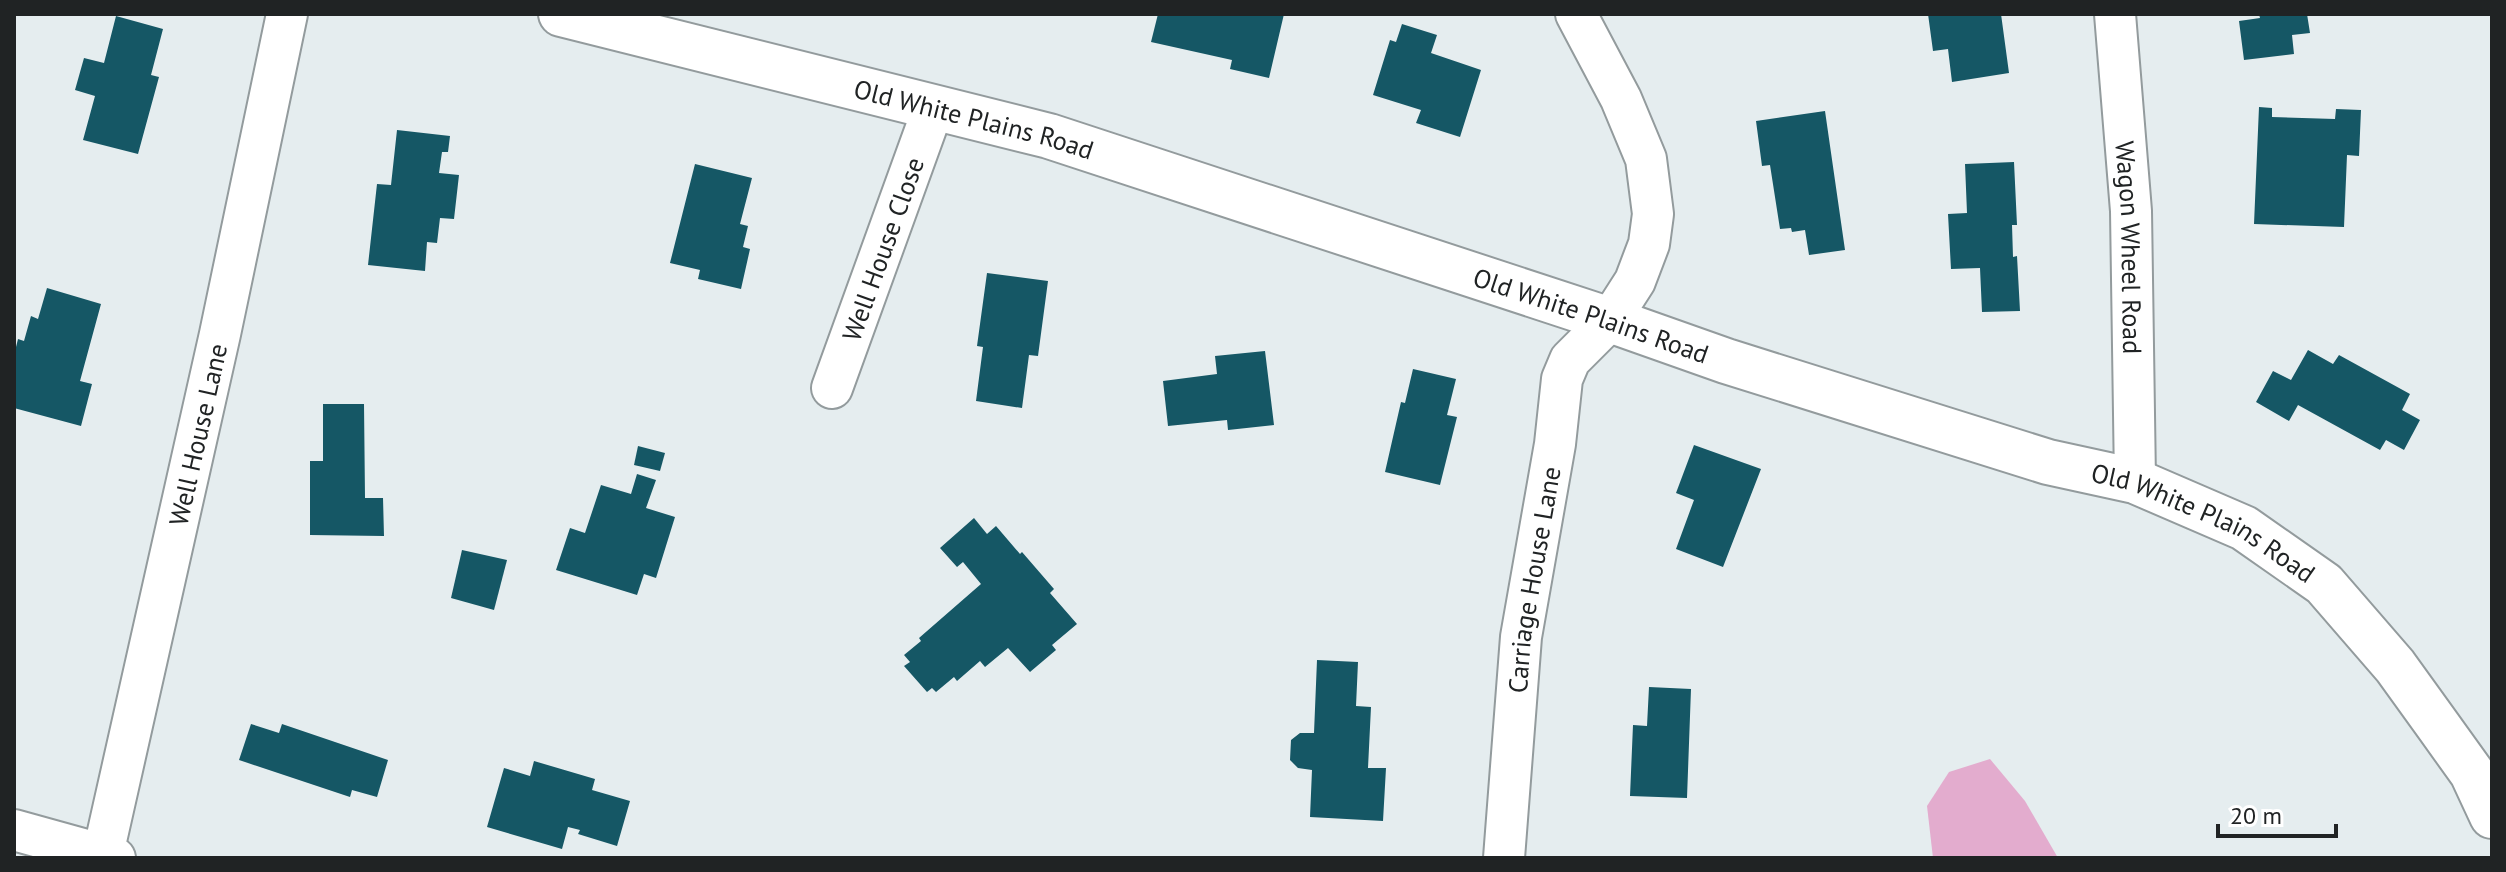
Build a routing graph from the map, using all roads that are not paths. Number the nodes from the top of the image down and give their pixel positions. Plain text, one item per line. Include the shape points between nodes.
1 (287, 14) edge
2 (561, 14) edge
3 (1576, 14) edge
4 (2115, 14) edge
5 (933, 109) junction
6 (1610, 320) junction
7 (832, 388) dead end
8 (2135, 481) junction
9 (2492, 816) edge
10 (14, 830) edge
11 (109, 856) edge
12 (1504, 858) edge

1 - 11 street, Well House Lane
2 - 5 street, Old White Plains Road
3 - 6 street, Carriage House Lane via 1646,159 1653,214 1635,281
4 - 8 street, Wagon Wheel Road via 2131,211
5 - 6 street, Old White Plains Road via 1049,136
5 - 7 street, Well House Close
6 - 8 street, Old White Plains Road via 2033,457
6 - 12 street, Carriage House Lane via 1570,360 1562,379 1521,637
8 - 9 street, Old White Plains Road via 2244,528 2324,584 2395,666 2472,773
10 - 11 street

